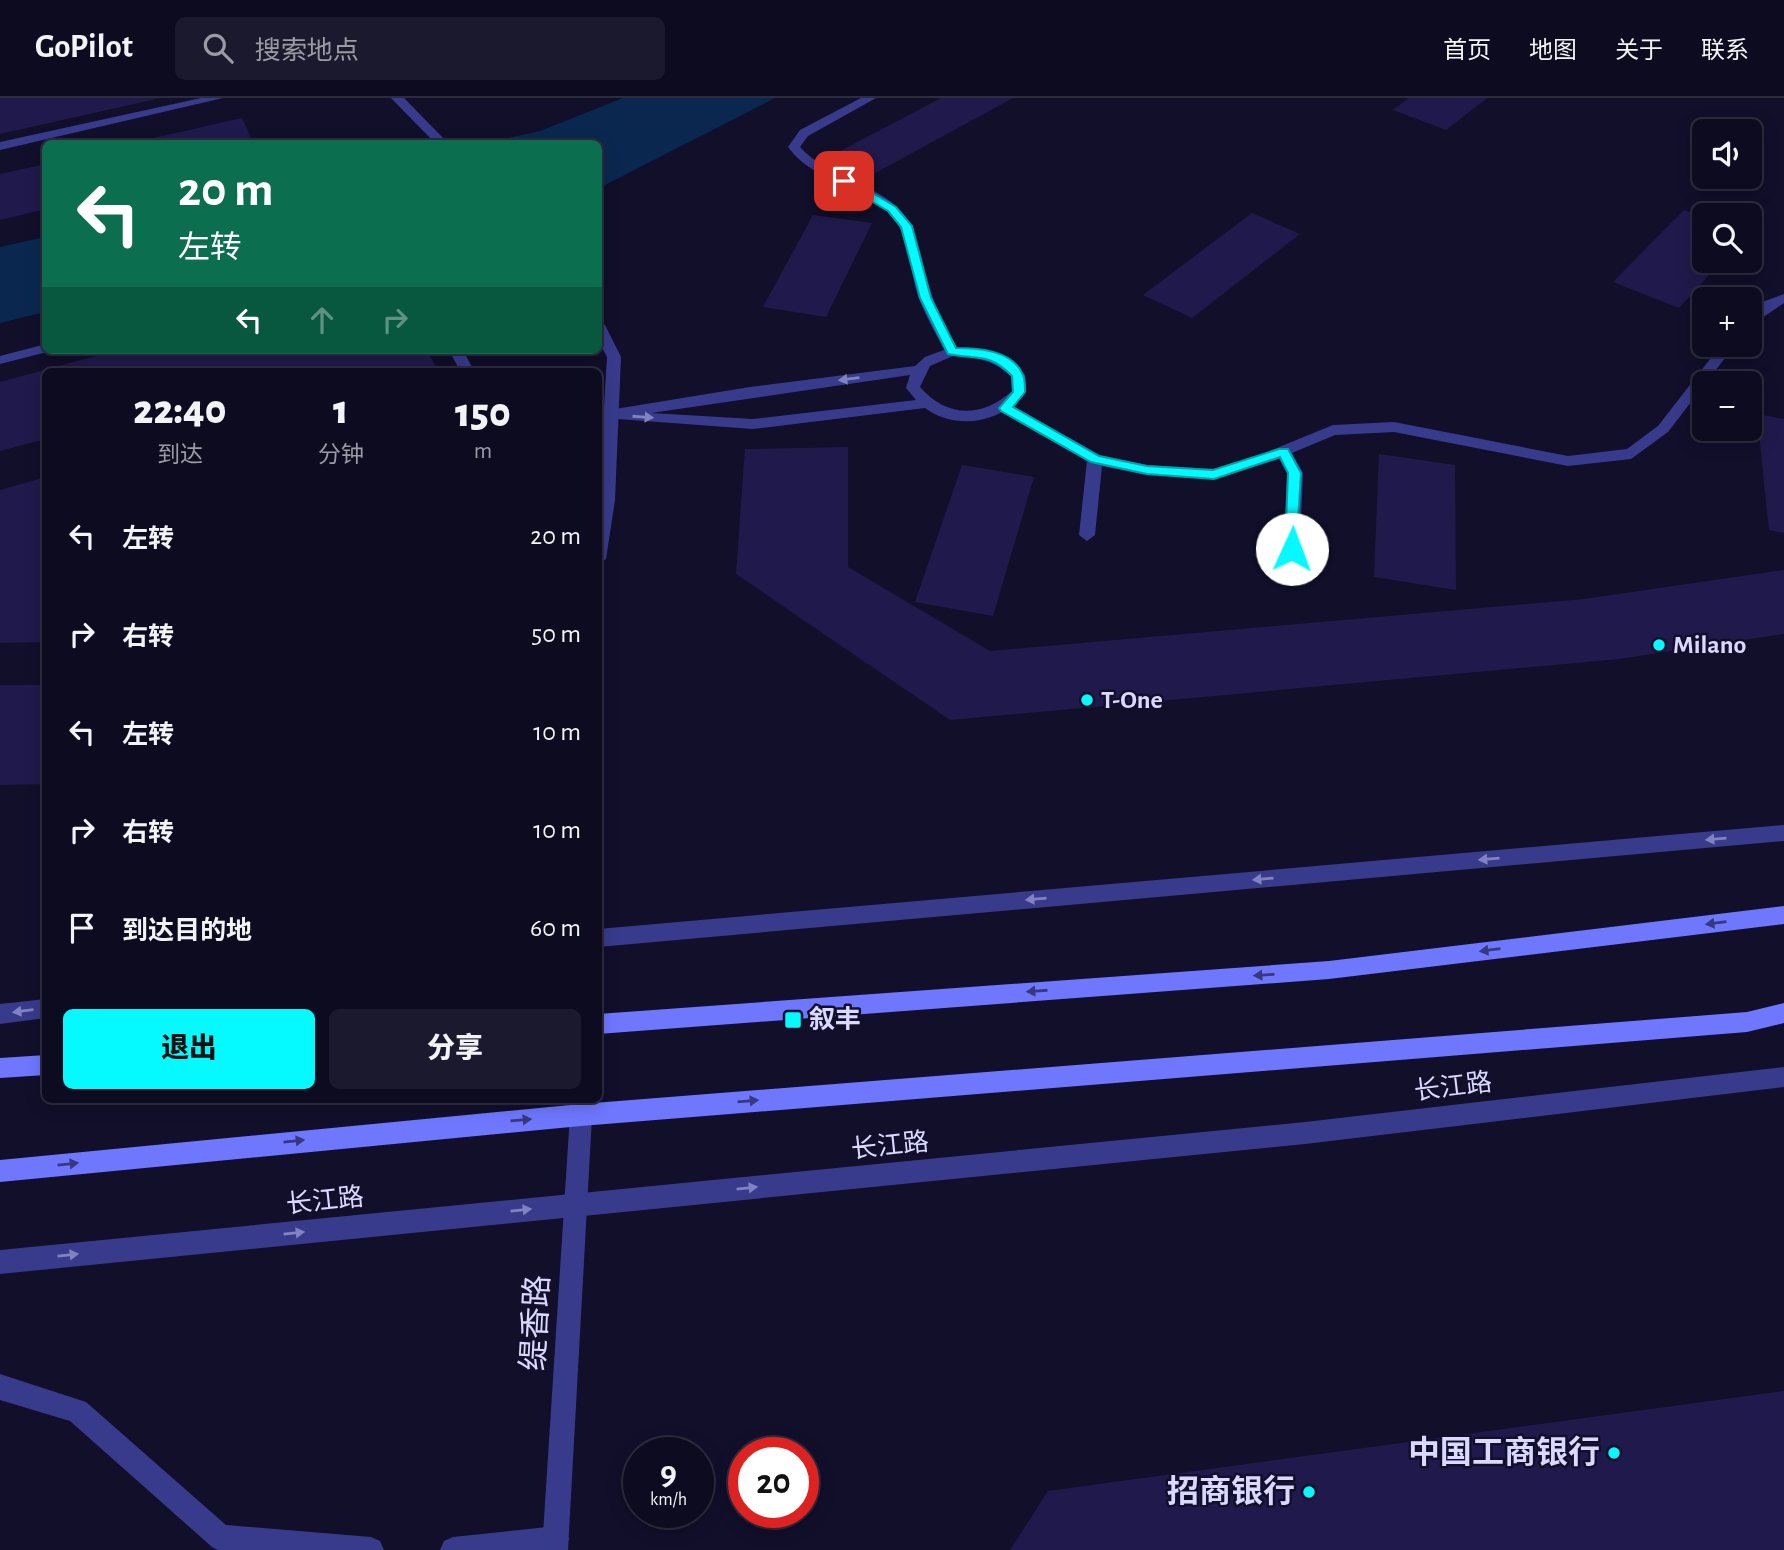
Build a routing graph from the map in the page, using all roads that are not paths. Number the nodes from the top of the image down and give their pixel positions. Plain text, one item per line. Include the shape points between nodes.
1 (217, 98) edge
2 (397, 98) edge
3 (870, 98) edge
4 (439, 140) edge
5 (0, 146) edge
6 (1784, 298) edge
7 (1762, 311) edge
8 (602, 333) edge
9 (42, 349) edge
10 (952, 352) junction
11 (1719, 357) edge
12 (0, 360) edge
13 (917, 370) junction
14 (924, 404) junction
15 (1006, 408) junction
16 (606, 425) edge
17 (1283, 452) junction
18 (1095, 459) junction
19 (602, 533) edge
20 (1087, 535) dead end
21 (1292, 549) dead end
22 (1784, 833) edge
23 (1784, 915) edge
24 (602, 938) edge
25 (42, 1009) edge
26 (1784, 1013) edge
27 (0, 1014) edge
28 (602, 1024) edge
29 (42, 1065) edge
30 (0, 1068) edge
31 (1784, 1077) edge
32 (582, 1107) edge
33 (0, 1171) edge
34 (576, 1205) junction
35 (0, 1262) edge
36 (0, 1387) edge
37 (556, 1544) edge
38 (371, 1550) edge
39 (453, 1550) edge

1 - 5 street
2 - 4 street
3 - 10 street via 804,133 793,147 803,160 892,209 907,226 926,298
6 - 7 street
8 - 16 street via 614,357
9 - 12 street
10 - 13 street via 931,358
10 - 15 street via 979,352 1003,360 1018,375 1019,392
11 - 17 street via 1663,429 1631,454 1567,461 1394,427 1333,430
13 - 14 street via 914,388
13 -> 16 street via 750,392
14 - 15 street via 949,415 979,417
16 -> 14 street via 753,424
15 - 18 street
16 - 19 street via 607,500
17 - 18 street via 1214,474 1147,470
17 - 21 street via 1295,473
18 - 20 street
22 -> 24 street
23 -> 28 main road via 1329,970
25 -> 27 street
32 -> 26 main road, 长江路 via 1747,1022
29 - 30 main road
34 -> 31 street, 长江路 via 1305,1133
33 -> 32 main road, 长江路
32 - 34 street, 缇香路
35 -> 34 street, 长江路
34 - 37 street, 缇香路
36 - 38 street via 77,1411 221,1538
37 - 39 street

